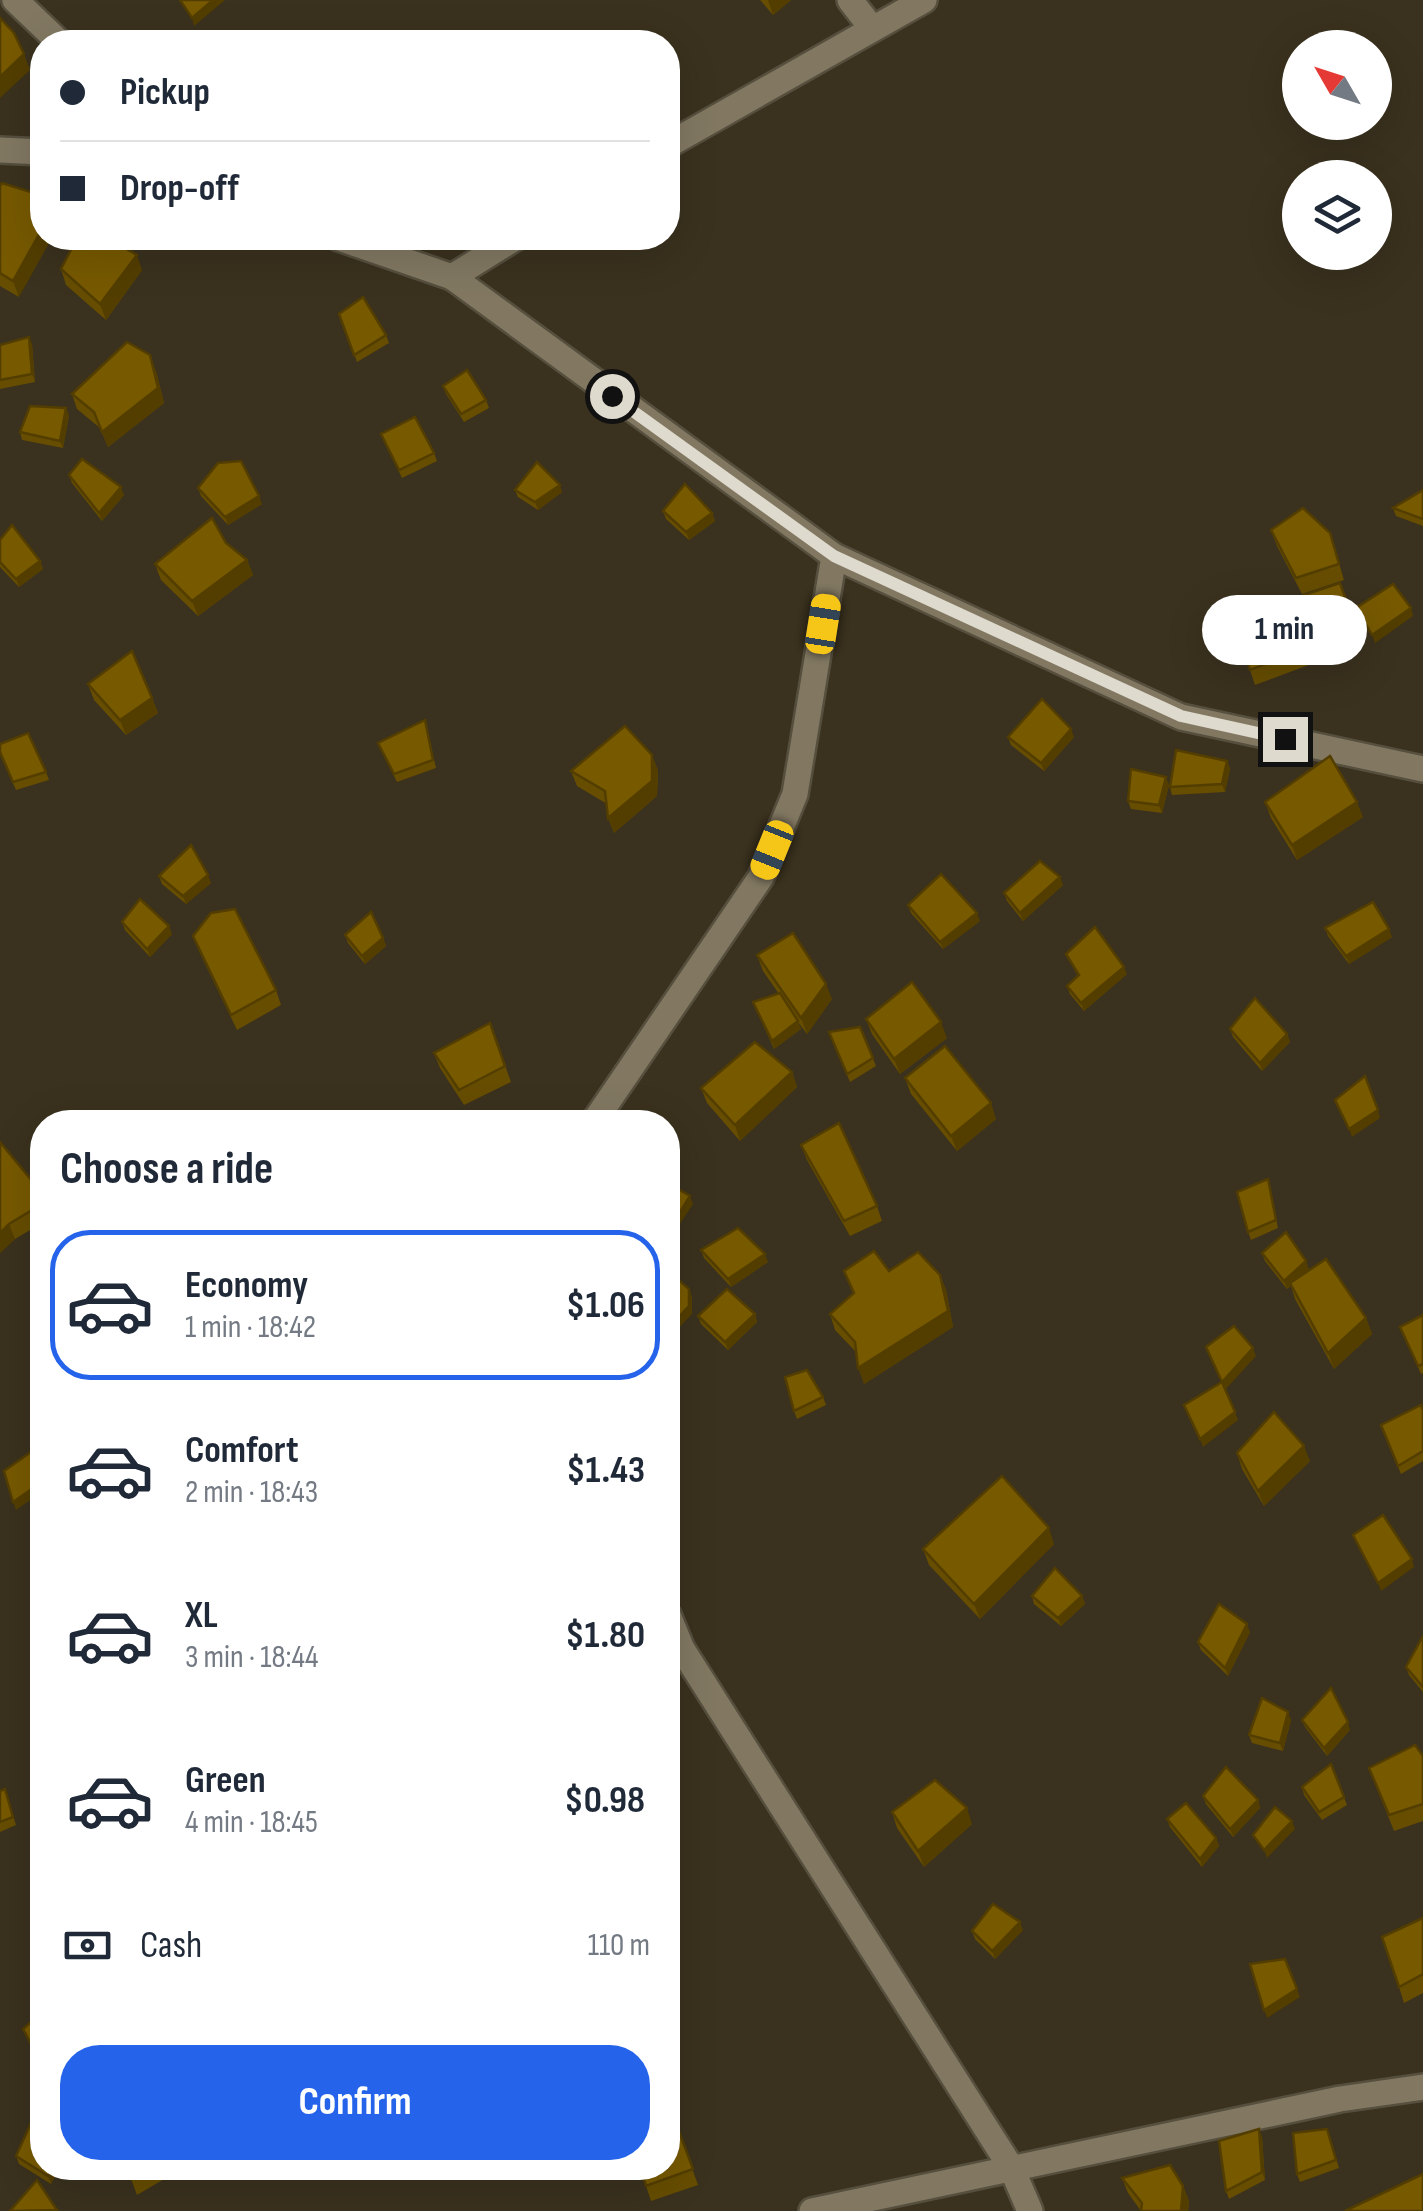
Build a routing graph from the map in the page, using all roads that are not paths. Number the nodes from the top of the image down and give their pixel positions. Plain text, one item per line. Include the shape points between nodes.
1 (15, 0) edge
2 (850, 0) edge
3 (924, 0) edge
4 (871, 27) junction
5 (46, 30) edge
6 (680, 138) edge
7 (0, 150) edge
8 (30, 151) edge
9 (374, 250) edge
10 (496, 250) edge
11 (452, 277) junction
12 (834, 556) junction
13 (1423, 769) edge
14 (602, 1110) edge
15 (680, 1644) edge
16 (1423, 2087) edge
17 (1012, 2169) junction
18 (812, 2211) edge
19 (1030, 2211) edge

1 - 5 street
2 - 4 street
3 - 4 street
4 - 6 street
7 - 8 street
9 - 11 street
10 - 11 street
11 - 12 street
12 - 13 street via 1181,716
12 - 14 street via 794,794 761,878
15 - 17 street
16 - 17 street via 1340,2098
17 - 18 street
17 - 19 street

